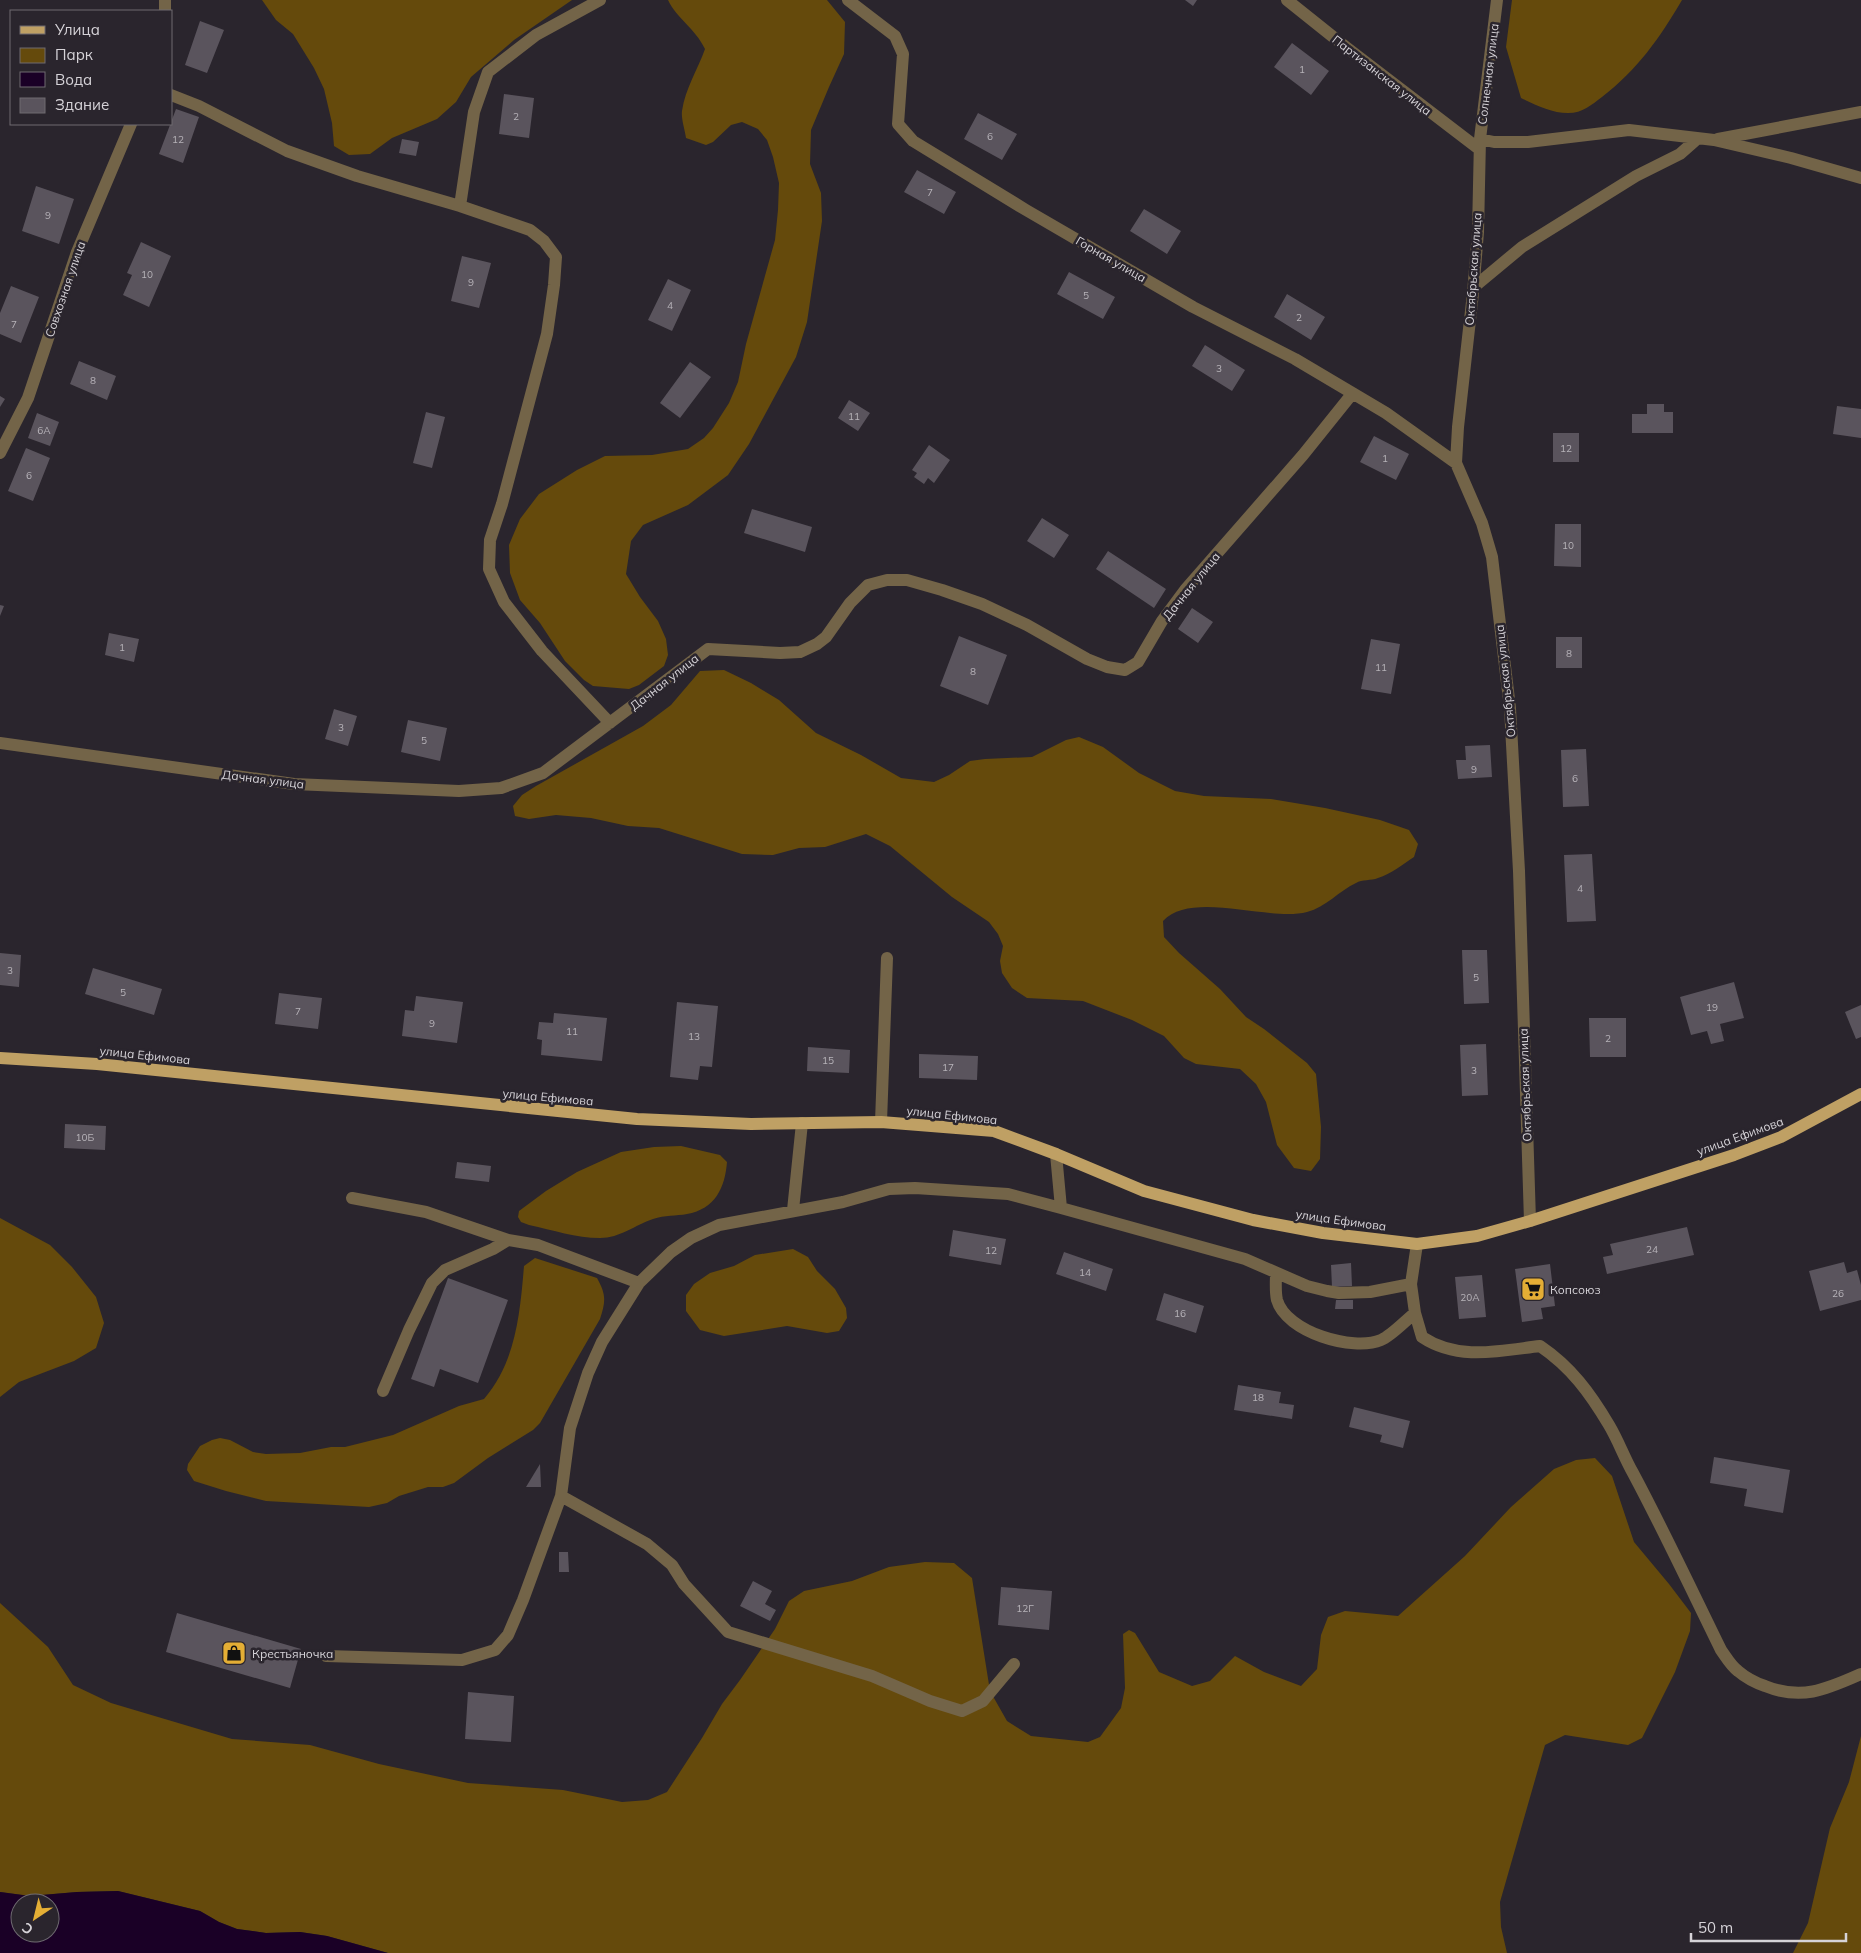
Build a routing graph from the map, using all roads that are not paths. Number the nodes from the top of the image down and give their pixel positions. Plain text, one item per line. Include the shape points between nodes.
1 (600, 0) edge
2 (848, 0) edge
3 (1287, 0) edge
4 (1497, 0) edge
5 (172, 94) edge
6 (1861, 112) edge
7 (131, 125) edge
8 (1697, 139) junction
9 (1714, 140) junction
10 (1479, 144) junction
11 (1861, 178) edge
12 (460, 206) junction
13 (1474, 287) junction
14 (1352, 394) junction
15 (0, 453) edge
16 (1456, 463) junction
17 (610, 723) junction
18 (0, 743) edge
19 (888, 958) dead end
20 (0, 1058) edge
21 (1861, 1094) edge
22 (881, 1122) junction
23 (802, 1123) junction
24 (1056, 1154) junction
25 (352, 1198) dead end
26 (1062, 1208) junction
27 (793, 1210) junction
28 (1530, 1221) junction
29 (508, 1240) junction
30 (1417, 1244) junction
31 (1276, 1273) junction
32 (639, 1283) junction
33 (1411, 1284) junction
34 (1415, 1313) junction
35 (384, 1391) dead end
36 (561, 1496) junction
37 (326, 1656) dead end
38 (1014, 1664) dead end
39 (1861, 1674) edge

1 - 12 street via 536,35 488,72 474,112
2 - 14 street, Горная улица via 895,36 903,54 898,124 913,141 1193,307 1295,359
3 - 10 street, Партизанская улица
4 - 10 street, Солнечная улица
5 - 12 street via 287,151 357,176
6 - 9 street
7 - 15 street, Совхозная улица via 77,252 28,398
8 - 9 street
8 - 10 street via 1629,130 1528,142
8 - 13 street via 1680,154 1636,176 1522,247
9 - 11 street
10 - 13 street, Октябрьская улица
12 - 17 street via 530,230 556,257 548,334 490,540 489,569 504,602 542,651
13 - 16 street, Октябрьская улица
14 - 16 street, Горная улица via 1386,413
14 - 17 street, Дачная улица via 1185,590 1138,662 1125,670 1087,659 982,604 907,580 887,580 868,584 817,644 800,652 780,653 708,649
16 - 28 street, Октябрьская улица via 1482,523 1492,557 1510,708 1519,870
17 - 18 street, Дачная улица via 543,773 501,788 459,791 294,784
19 - 22 street
20 - 23 main road, улица Ефимова via 97,1064 637,1119
21 - 28 main road, улица Ефимова via 1781,1137
22 - 23 main road, улица Ефимова
22 - 24 main road, улица Ефимова via 994,1131
23 - 27 street
24 - 26 street
24 - 30 main road, улица Ефимова via 1144,1191 1253,1220 1323,1233
25 - 29 street via 426,1212
26 - 27 street via 1008,1194 915,1188 889,1189 843,1202
26 - 31 street via 1203,1246
27 - 32 street via 719,1225 691,1238 671,1252
28 - 30 main road, улица Ефимова via 1478,1236
29 - 32 street via 538,1245
29 - 35 street via 445,1270 432,1283
30 - 33 street
31 - 33 street via 1307,1286 1339,1293 1370,1292
31 - 34 street via 1277,1301 1294,1324 1337,1341 1360,1344 1379,1341
32 - 36 street via 610,1328 588,1373 570,1428
33 - 34 street
34 - 39 street via 1422,1337 1436,1346 1491,1353 1540,1346 1577,1376 1610,1426 1721,1650 1738,1671 1758,1684 1797,1694 1829,1688
36 - 37 street via 523,1600 508,1635 495,1650 462,1660
36 - 38 street via 647,1544 672,1566 728,1632 872,1676 962,1711 983,1701

